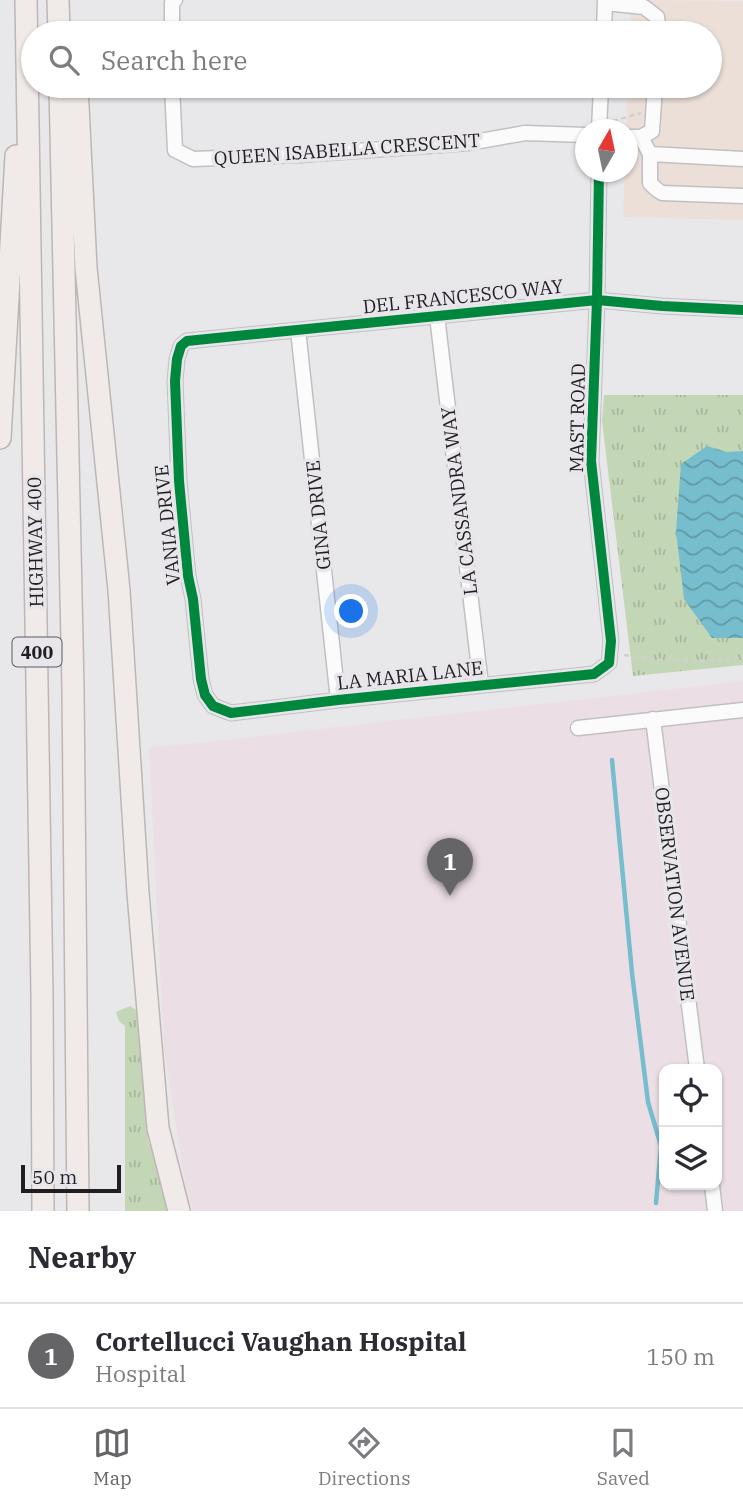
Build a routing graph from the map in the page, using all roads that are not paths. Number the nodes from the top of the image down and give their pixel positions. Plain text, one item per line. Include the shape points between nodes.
1 (26, 0) edge
2 (58, 0) edge
3 (175, 0) edge
4 (605, 1) edge
5 (26, 21) edge
6 (59, 21) edge
7 (172, 21) edge
8 (604, 21) edge
9 (658, 21) edge
10 (27, 98) edge
11 (28, 98) edge
12 (60, 98) edge
13 (77, 98) edge
14 (173, 98) edge
15 (601, 98) edge
16 (654, 98) edge
17 (600, 119) edge
18 (575, 135) edge
19 (638, 136) edge
20 (638, 141) edge
21 (650, 154) junction
22 (743, 159) edge
23 (599, 182) edge
24 (743, 196) edge
25 (597, 300) junction
26 (743, 310) edge
27 (437, 316) junction
28 (298, 330) junction
29 (187, 341) joint
30 (0, 438) edge
31 (610, 658) joint
32 (481, 685) junction
33 (338, 700) junction
34 (213, 706) joint
35 (743, 710) edge
36 (653, 719) junction
37 (578, 728) dead end
38 (696, 1064) edge
39 (713, 1190) edge
40 (43, 1211) edge
41 (78, 1211) edge
42 (179, 1211) edge
43 (715, 1211) edge

1 - 5 highway, HIGHWAY 400 / 400
2 - 6 highway
3 - 7 street
4 - 8 street
4 - 9 street via 644,7
10 - 30 highway via 17,135
11 - 40 highway, HIGHWAY 400 / 400
12 - 41 highway, HIGHWAY 400 / 400 via 74,688
13 - 42 highway via 86,268 118,590 158,1128
14 - 18 street, QUEEN ISABELLA CRESCENT via 175,150 193,159 469,144 525,133
15 - 17 street
16 - 19 street via 652,131
20 - 21 street
21 - 22 street
21 - 24 street via 650,183 662,193
23 - 25 street, MAST ROAD
25 - 26 street, DEL FRANCESCO WAY
25 - 27 street, DEL FRANCESCO WAY
25 - 31 street, MAST ROAD via 591,461
27 - 28 street, DEL FRANCESCO WAY
27 - 32 street, LA CASSANDRA WAY
28 - 29 street, DEL FRANCESCO WAY
28 - 33 street, GINA DRIVE
29 - 34 street, VANIA DRIVE via 177,359 175,382 179,481 201,679
31 - 32 street, LA MARIA LANE via 594,674
32 - 33 street, LA MARIA LANE
33 - 34 street, LA MARIA LANE via 231,713
35 - 36 street
36 - 37 street
36 - 38 street, OBSERVATION AVENUE
39 - 43 street

